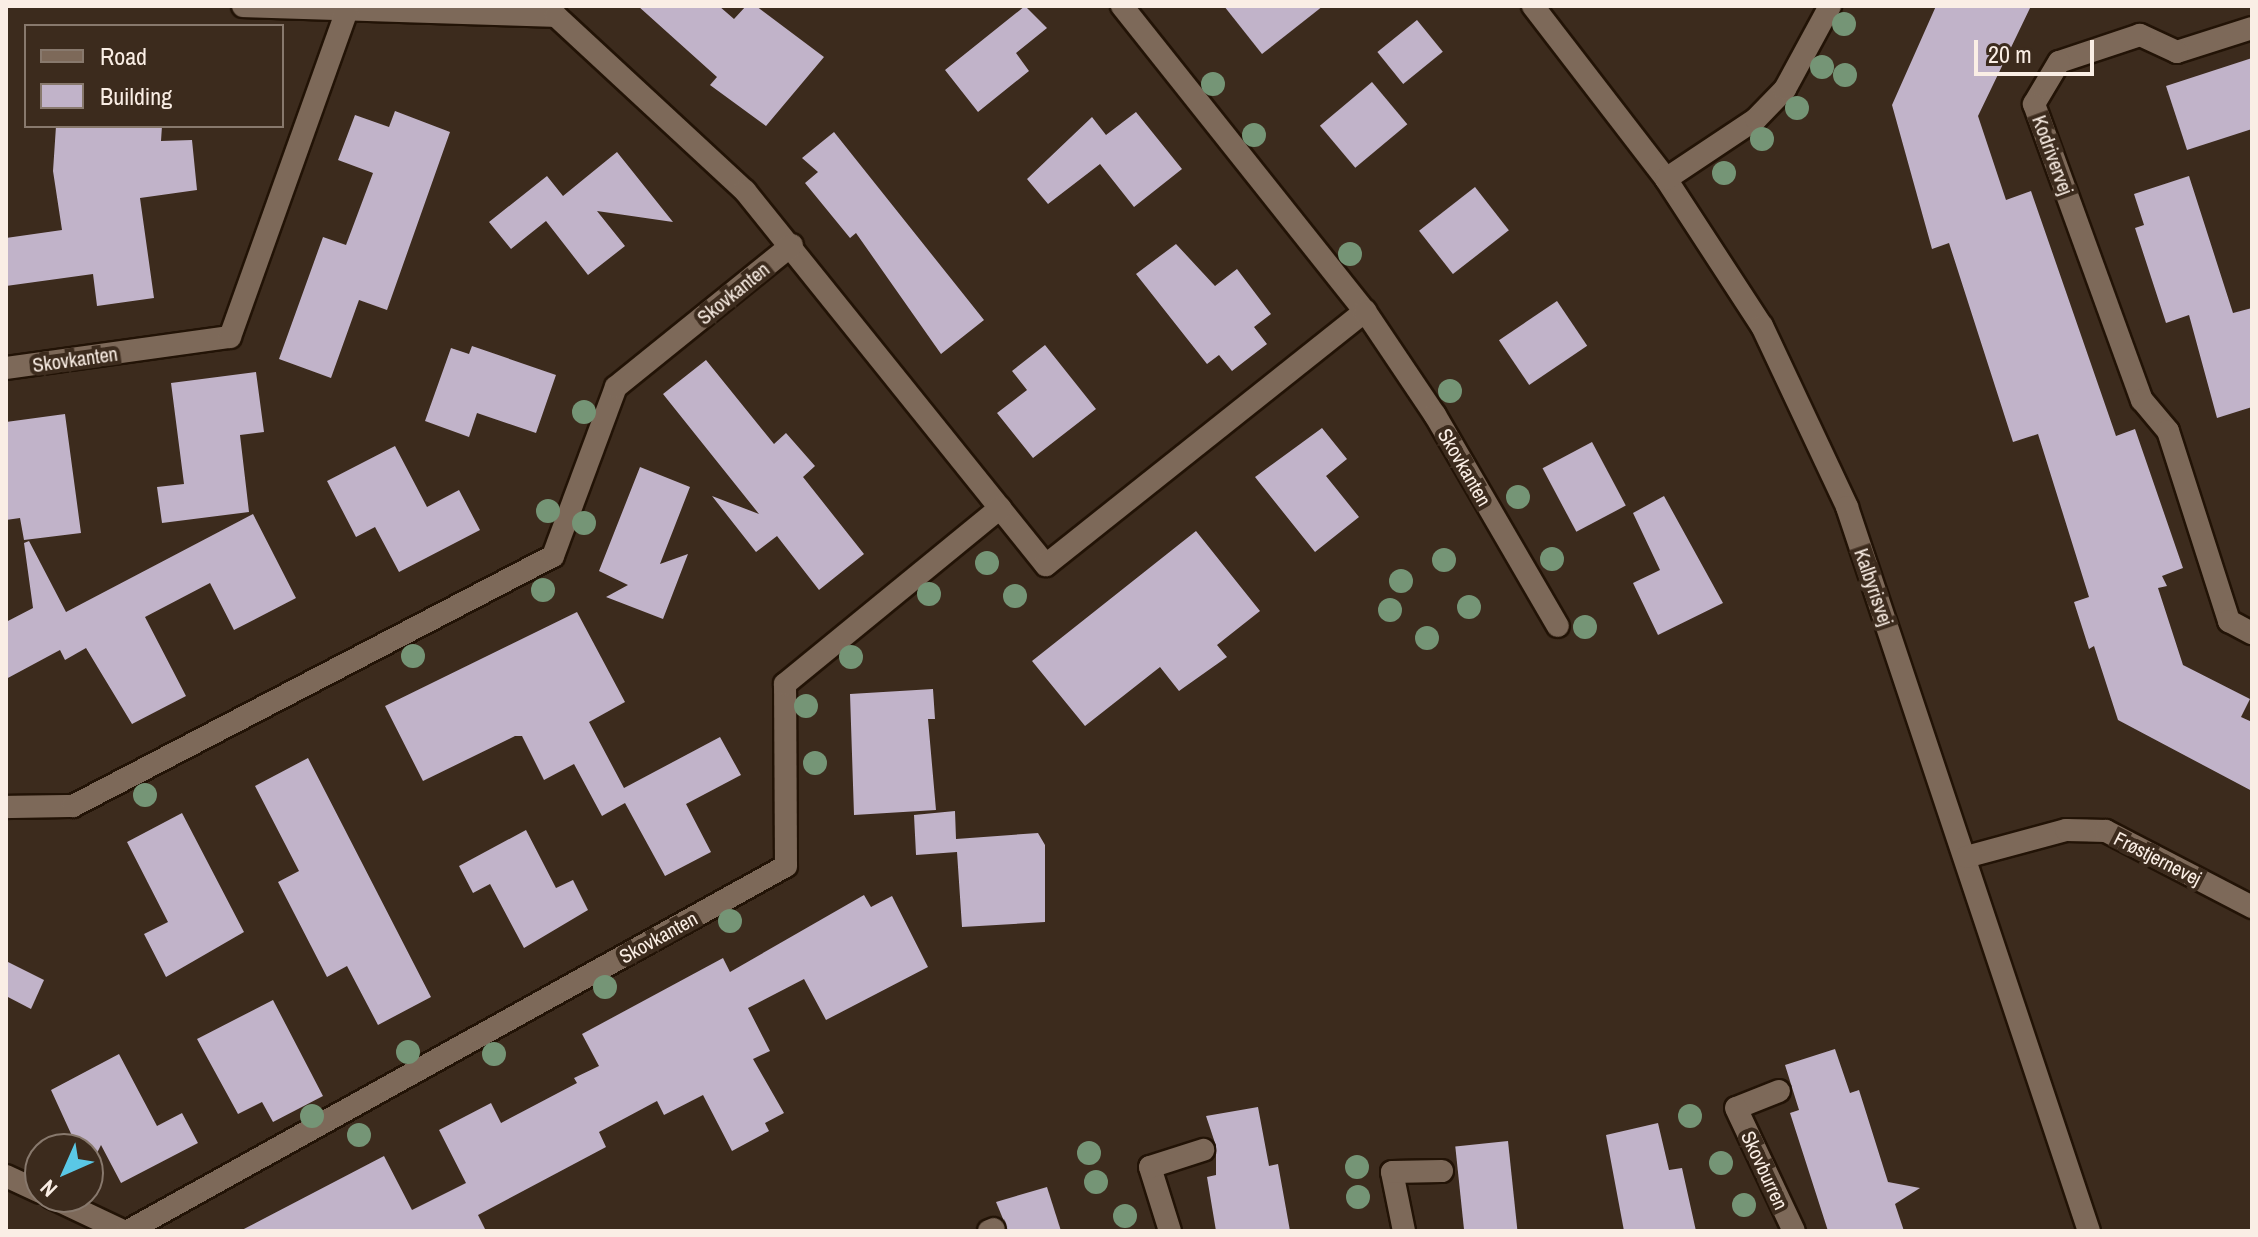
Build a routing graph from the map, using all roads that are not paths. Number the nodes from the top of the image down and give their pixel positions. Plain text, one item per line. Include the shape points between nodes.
1 (243, 6) edge
2 (1122, 6) edge
3 (1533, 6) edge
4 (1830, 6) edge
5 (346, 13) junction
6 (2252, 28) edge
7 (1666, 179) junction
8 (792, 245) junction
9 (1365, 311) junction
10 (6, 368) edge
11 (1000, 508) junction
12 (1558, 626) dead end
13 (2252, 633) edge
14 (6, 807) edge
15 (1966, 857) junction
16 (2252, 907) edge
17 (1779, 1091) dead end
18 (1203, 1150) dead end
19 (1442, 1171) dead end
20 (86, 1213) edge
21 (126, 1231) edge
22 (1170, 1231) edge
23 (1404, 1231) edge
24 (1794, 1231) edge
25 (2089, 1231) edge

1 - 5 street
2 - 9 street, Skovkanten
3 - 7 street, Kalbyrisvej
4 - 7 street via 1785,89 1756,119
5 - 8 street via 556,16 745,191
5 - 10 street, Skovkanten via 230,337
6 - 13 street, Kodrivervej via 2177,52 2140,35 2059,62 2034,104 2142,400 2168,431 2229,621
7 - 15 street, Kalbyrisvej via 1762,326 1847,507
8 - 11 street
8 - 14 street, Skovkanten via 616,387 553,556 73,806
9 - 11 street via 1046,565
9 - 12 street, Skovkanten via 1435,415
11 - 21 street, Skovkanten via 785,684 786,866
15 - 16 street, Frøstjernevej via 2066,830 2106,831
15 - 25 street, Kalbyrisvej
17 - 24 street, Skovburren via 1736,1108
18 - 22 street via 1150,1167
19 - 23 street via 1392,1172
20 - 21 street, Skovkanten

